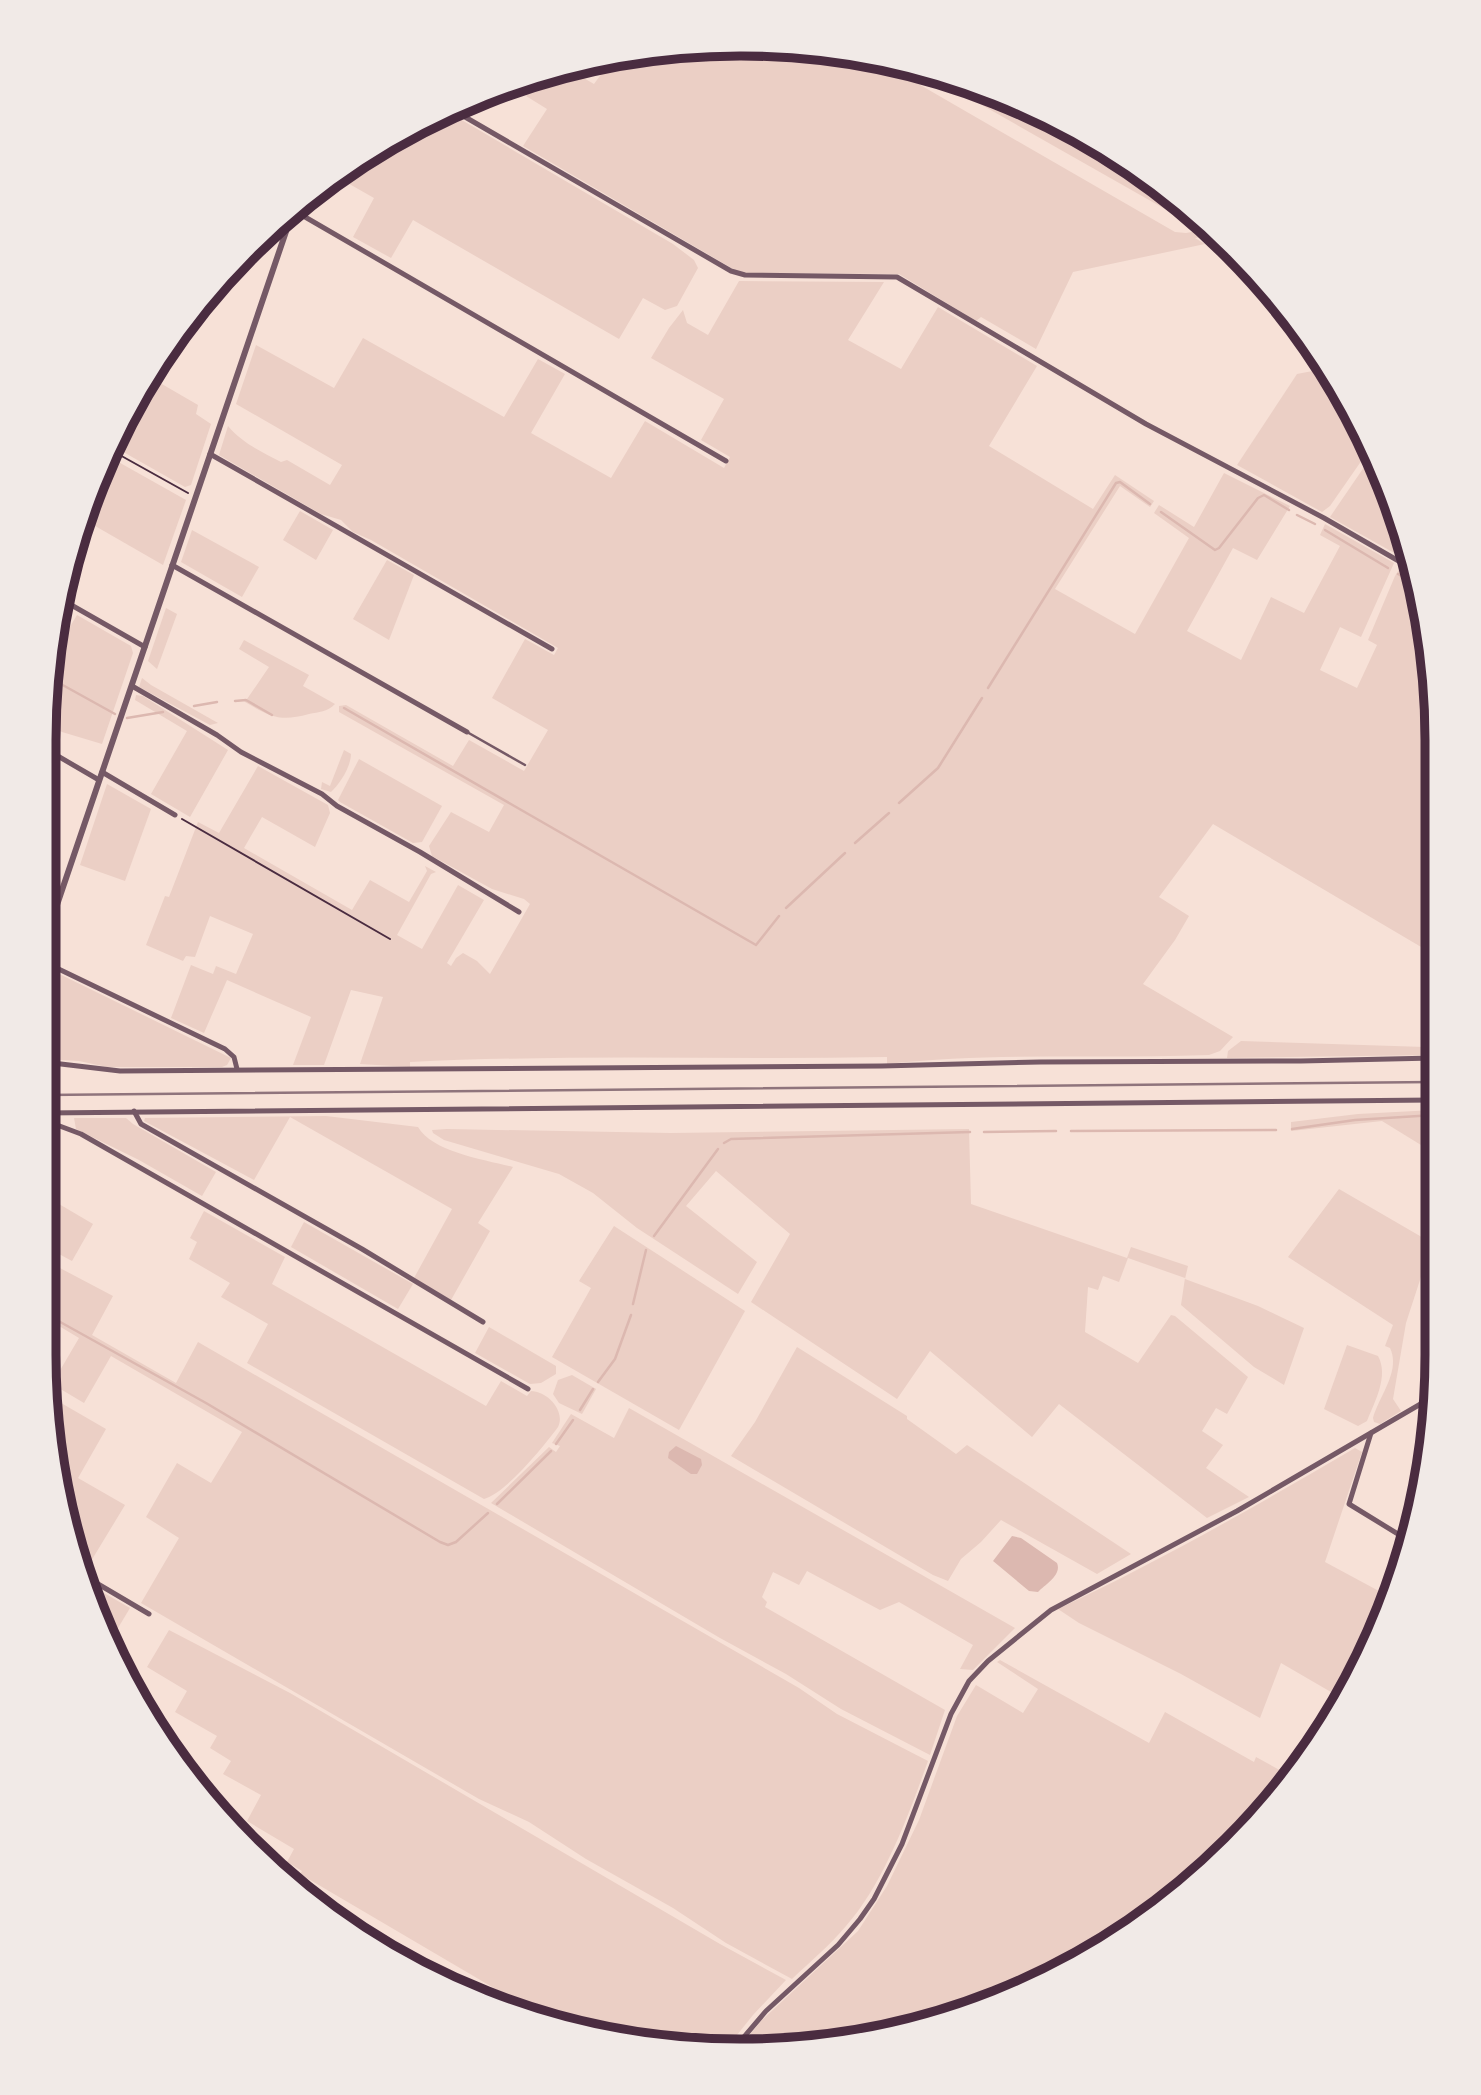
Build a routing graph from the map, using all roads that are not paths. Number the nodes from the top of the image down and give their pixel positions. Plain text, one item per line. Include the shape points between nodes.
1 (463, 116) edge
2 (303, 215) edge
3 (286, 228) edge
4 (209, 454) junction
5 (726, 461) dead end
6 (1402, 563) edge
7 (172, 565) junction
8 (70, 604) edge
9 (145, 647) junction
10 (552, 649) dead end
11 (132, 686) junction
12 (467, 732) joint
13 (56, 755) edge
14 (525, 765) dead end
15 (102, 772) junction
16 (99, 780) junction
17 (175, 814) road end
18 (56, 894) edge
19 (60, 896) junction
20 (56, 908) edge
21 (519, 912) dead end
22 (56, 968) edge
23 (1425, 1058) edge
24 (56, 1063) edge
25 (237, 1069) junction
26 (1425, 1100) edge
27 (134, 1111) junction
28 (56, 1112) edge
29 (56, 1124) edge
30 (483, 1322) dead end
31 (528, 1389) dead end
32 (1424, 1402) edge
33 (1371, 1433) junction
34 (1401, 1536) edge
35 (95, 1582) edge
36 (149, 1615) dead end
37 (742, 2039) edge

1 - 6 street via 731,271 768,276 897,277 1146,424
2 - 5 street
3 - 4 street
4 - 7 street
4 - 10 street
7 - 9 street
7 - 12 street
8 - 9 street
9 - 11 street
11 - 15 street
11 - 21 street
12 - 14 lane
13 - 16 street
15 - 16 street
15 - 17 street
16 - 19 street
18 - 19 street
19 - 20 street
22 - 25 street via 225,1049 234,1057
23 - 25 street
24 - 25 street via 120,1071
26 - 27 street
27 - 28 street
27 - 30 street via 141,1124
29 - 31 street
32 - 33 street
33 - 34 street via 1349,1504
33 - 37 street via 1051,1610 988,1661 969,1681 951,1714 902,1844 874,1899 838,1945
35 - 36 street

